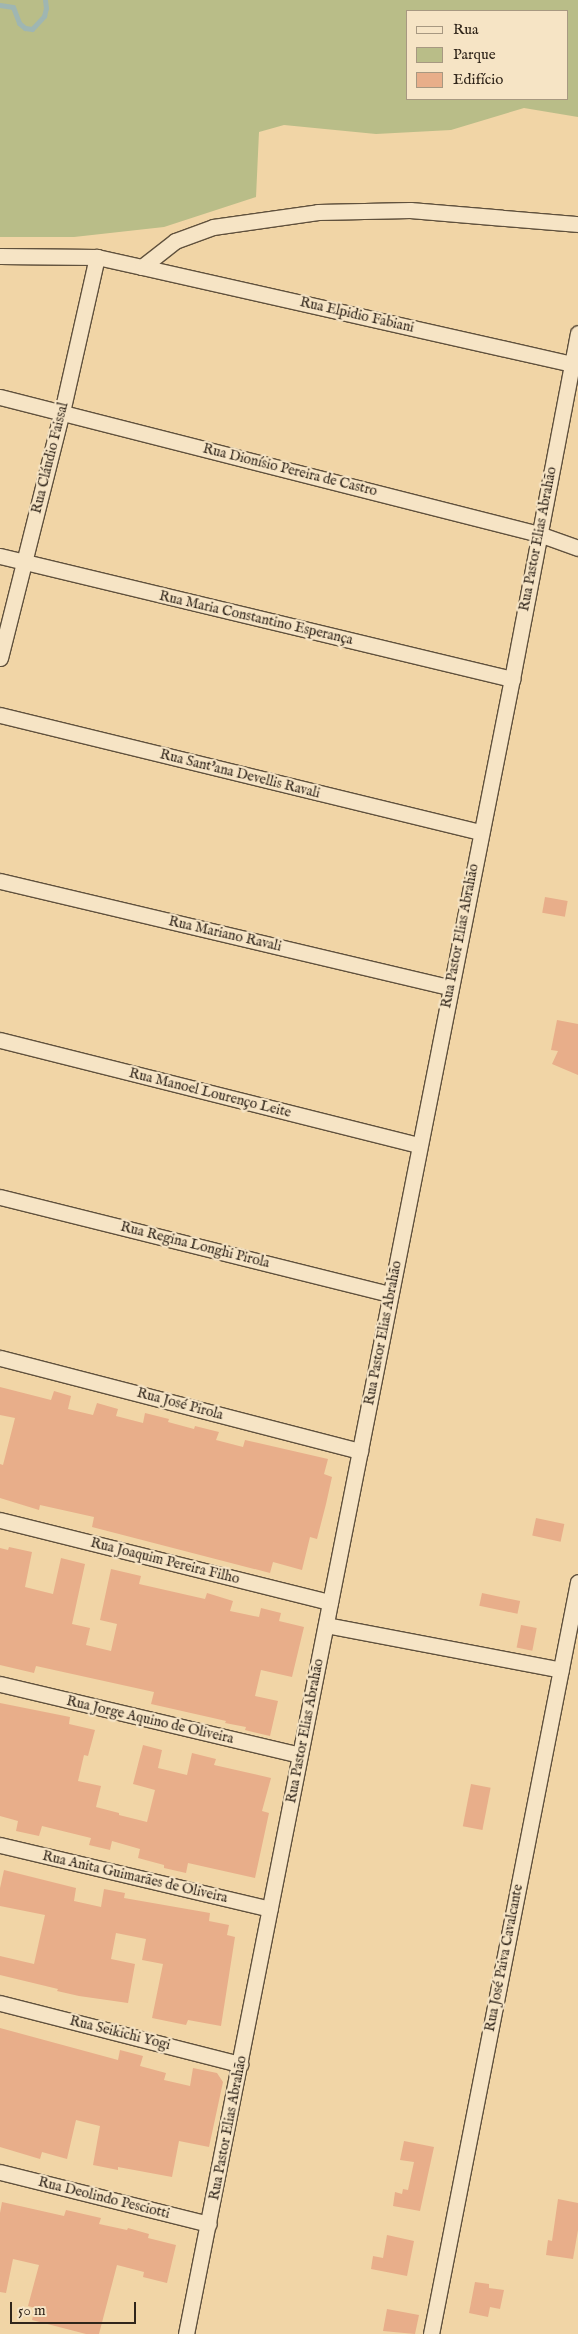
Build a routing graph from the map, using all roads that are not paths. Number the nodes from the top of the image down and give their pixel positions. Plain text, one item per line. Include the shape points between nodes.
1 (578, 224) edge
2 (0, 256) edge
3 (97, 257) junction
4 (142, 267) junction
5 (578, 332) edge
6 (572, 364) junction
7 (0, 397) edge
8 (62, 412) junction
9 (539, 534) junction
10 (578, 548) edge
11 (0, 556) edge
12 (24, 563) junction
13 (0, 658) edge
14 (512, 679) junction
15 (0, 715) edge
16 (480, 832) junction
17 (0, 881) edge
18 (450, 988) junction
19 (0, 1040) edge
20 (419, 1145) junction
21 (0, 1197) edge
22 (390, 1294) junction
23 (0, 1358) edge
24 (360, 1451) junction
25 (0, 1520) edge
26 (578, 1582) edge
27 (330, 1602) junction
28 (326, 1625) junction
29 (561, 1670) junction
30 (0, 1684) edge
31 (300, 1755) junction
32 (0, 1845) edge
33 (270, 1909) junction
34 (0, 2003) edge
35 (240, 2064) junction
36 (0, 2172) edge
37 (209, 2224) junction
38 (186, 2334) edge
39 (430, 2334) edge

1 - 4 street via 410,210 318,212 214,227 175,241
2 - 3 street, Rua Elpidio Fabiani
3 - 4 street, Rua Elpidio Fabiani
3 - 8 street, Rua Cláudio Faissal
4 - 6 street, Rua Elpidio Fabiani
5 - 6 street, Rua Pastor Elias Abrahão
6 - 9 street, Rua Pastor Elias Abrahão
7 - 8 street, Rua Dionísio Pereira de Castro
8 - 9 street, Rua Dionísio Pereira de Castro
8 - 12 street, Rua Cláudio Faissal
9 - 10 street, Rua Dionísio Pereira de Castro
9 - 14 street, Rua Pastor Elias Abrahão
11 - 12 street, Rua Maria Constantino Esperança
12 - 13 street, Rua Cláudio Faissal
12 - 14 street, Rua Maria Constantino Esperança
14 - 16 street, Rua Pastor Elias Abrahão
15 - 16 street, Rua Sant'ana Devellis Ravali
16 - 18 street, Rua Pastor Elias Abrahão
17 - 18 street, Rua Mariano Ravali
18 - 20 street, Rua Pastor Elias Abrahão
19 - 20 street, Rua Manoel Lourenço Leite
20 - 22 street, Rua Pastor Elias Abrahão
21 - 22 street, Rua Regina Longhi Pirola
22 - 24 street, Rua Pastor Elias Abrahão
23 - 24 street, Rua José Pirola
24 - 27 street, Rua Pastor Elias Abrahão
25 - 27 street, Rua Joaquim Pereira Filho
26 - 29 street, Rua José Paiva Cavalcante
27 - 28 street, Rua Pastor Elias Abrahão
28 - 29 street
28 - 31 street, Rua Pastor Elias Abrahão
29 - 39 street, Rua José Paiva Cavalcante
30 - 31 street, Rua Jorge Aquino de Oliveira
31 - 33 street, Rua Pastor Elias Abrahão
32 - 33 street, Rua Anita Guimarães de Oliveira
33 - 35 street, Rua Pastor Elias Abrahão
34 - 35 street, Rua Seikichi Yogi
35 - 37 street, Rua Pastor Elias Abrahão
36 - 37 street, Rua Deolindo Pesciotti
37 - 38 street, Rua Pastor Elias Abrahão

